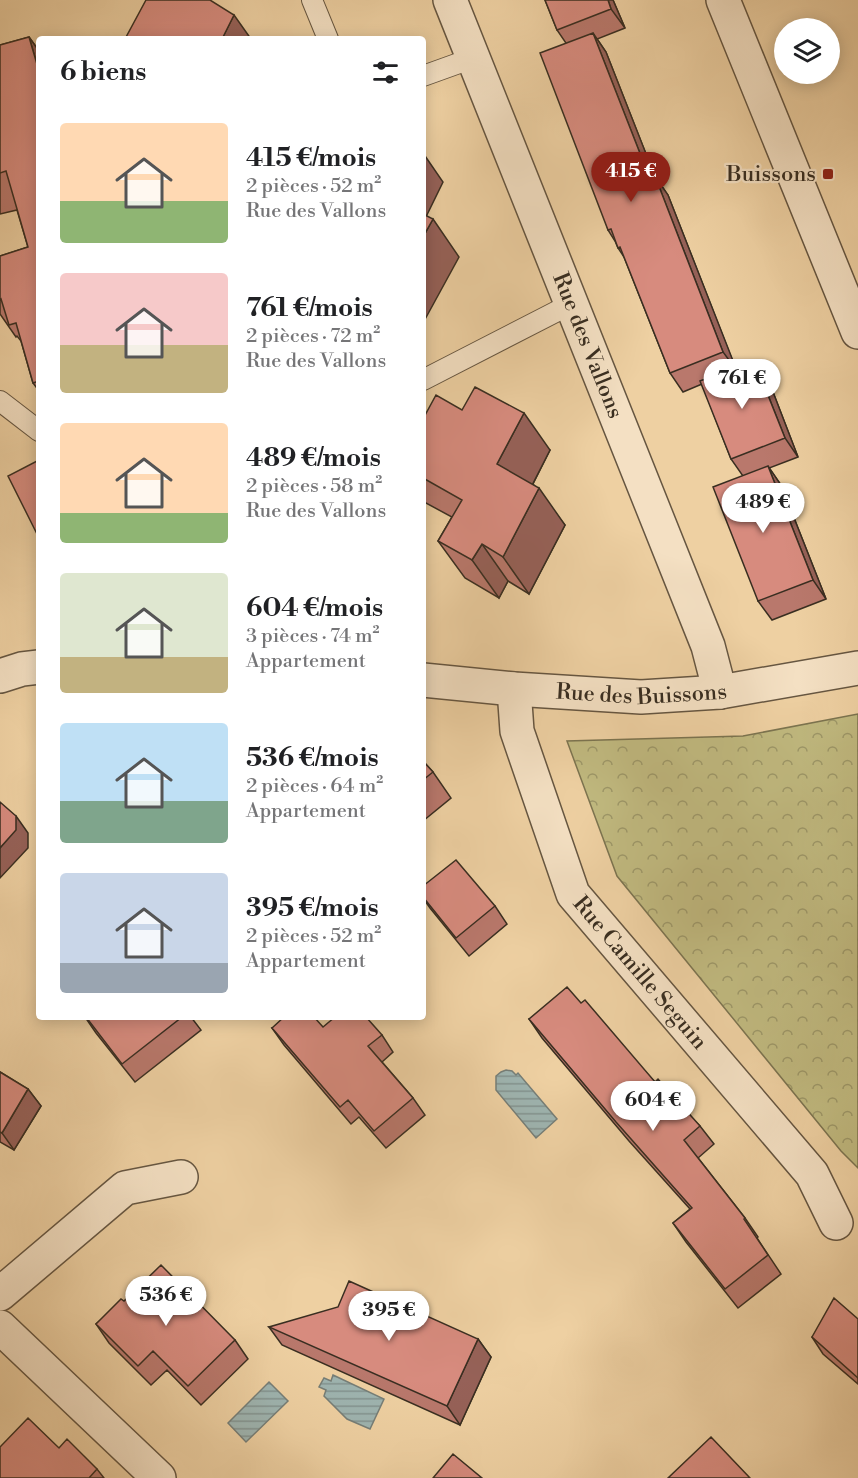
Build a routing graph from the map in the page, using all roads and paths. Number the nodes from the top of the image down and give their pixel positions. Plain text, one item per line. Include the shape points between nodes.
1 (312, 0) edge
2 (450, 0) edge
3 (723, 0) edge
4 (327, 36) edge
5 (473, 58) junction
6 (426, 75) edge
7 (572, 304) junction
8 (858, 332) edge
9 (426, 378) edge
10 (0, 401) edge
11 (36, 429) edge
12 (36, 667) edge
13 (858, 668) edge
14 (0, 676) edge
15 (426, 680) edge
16 (514, 689) junction
17 (720, 692) junction
18 (181, 1178) dead end
19 (836, 1223) dead end
20 (0, 1294) edge
21 (0, 1327) edge
22 (159, 1478) edge

1 - 4 lane
2 - 5 street, Rue des Vallons
3 - 8 street
5 - 6 lane
5 - 7 street, Rue des Vallons
7 - 9 lane
7 - 17 street, Rue des Vallons via 708,646
10 - 11 lane
12 - 14 street
13 - 17 street, Rue des Buissons
15 - 16 street, Rue des Buissons
16 - 17 street, Rue des Buissons via 641,697
16 - 19 street, Rue Camille Seguin via 517,731 573,894 812,1174
18 - 20 street via 125,1188
21 - 22 street

